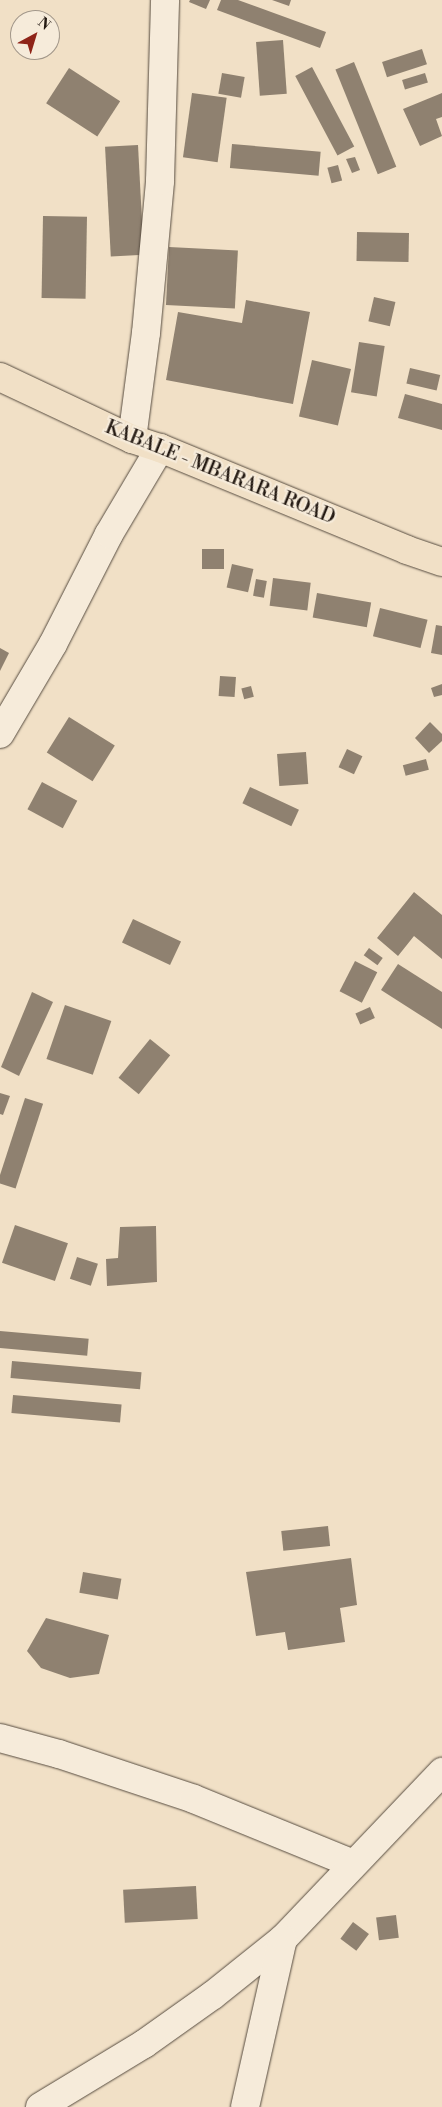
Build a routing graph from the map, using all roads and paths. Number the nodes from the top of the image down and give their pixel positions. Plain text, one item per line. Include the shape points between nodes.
1 (165, 0) edge
2 (0, 378) edge
3 (132, 439) junction
4 (160, 448) junction
5 (442, 562) edge
6 (0, 734) edge
7 (0, 1738) edge
8 (442, 1772) edge
9 (353, 1864) junction
10 (283, 1939) junction
11 (40, 2107) edge
12 (245, 2107) edge

1 - 3 street via 160,181
2 - 3 main road, KABALE - MBARARA ROAD
3 - 4 main road, KABALE - MBARARA ROAD
4 - 5 main road, KABALE - MBARARA ROAD
4 - 6 street via 109,534 53,644
7 - 9 street via 194,1799
8 - 9 street
9 - 10 street
10 - 11 street via 144,2044
10 - 12 street

